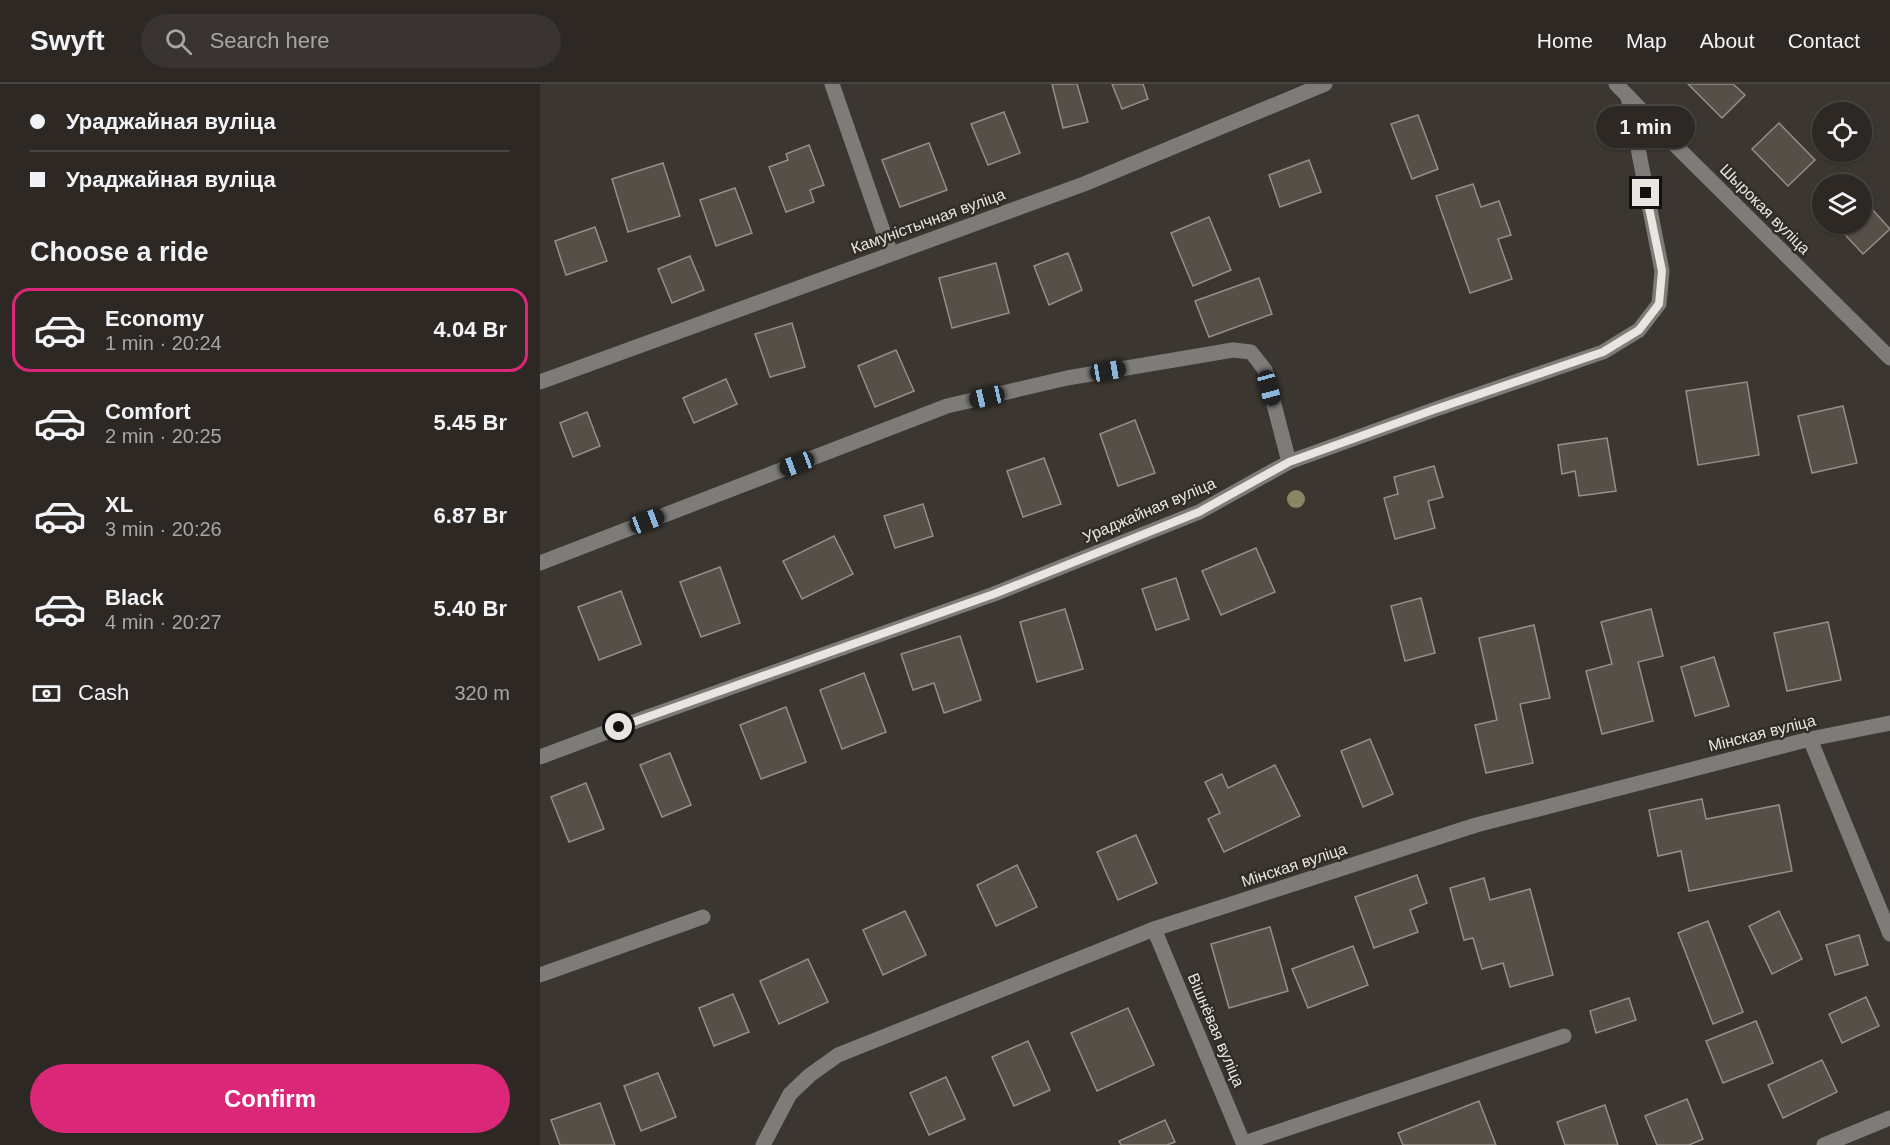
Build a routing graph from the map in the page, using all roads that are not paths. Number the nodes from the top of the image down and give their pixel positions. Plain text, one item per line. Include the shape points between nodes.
1 (832, 84) edge
2 (1325, 84) edge
3 (1616, 84) edge
4 (1628, 97) junction
5 (891, 254) junction
6 (1890, 358) edge
7 (540, 382) edge
8 (1289, 462) junction
9 (540, 563) edge
10 (1890, 723) edge
11 (1810, 739) junction
12 (540, 757) edge
13 (703, 917) dead end
14 (1154, 929) junction
15 (1890, 934) edge
16 (540, 975) edge
17 (1563, 1036) dead end
18 (1890, 1118) edge
19 (1244, 1144) edge
20 (763, 1145) edge
21 (1824, 1145) edge

1 - 5 street
2 - 5 street, Камуністычная вуліца via 1084,184
3 - 4 street, Шырокая вуліца
4 - 6 street, Шырокая вуліца
4 - 8 street, Ураджайная вуліца via 1662,271 1659,304 1639,330 1603,352
5 - 7 street, Камуністычная вуліца
8 - 9 street via 1264,370 1251,352 1233,350 1067,378 947,406
8 - 12 street, Ураджайная вуліца via 1199,512 1005,590
10 - 11 street, Мінская вуліца
11 - 14 street, Мінская вуліца via 1476,825
11 - 15 street
13 - 16 street
14 - 19 street, Вішнёвая вуліца
14 - 20 street, Мінская вуліца via 838,1055 790,1094
17 - 19 street
18 - 21 street

